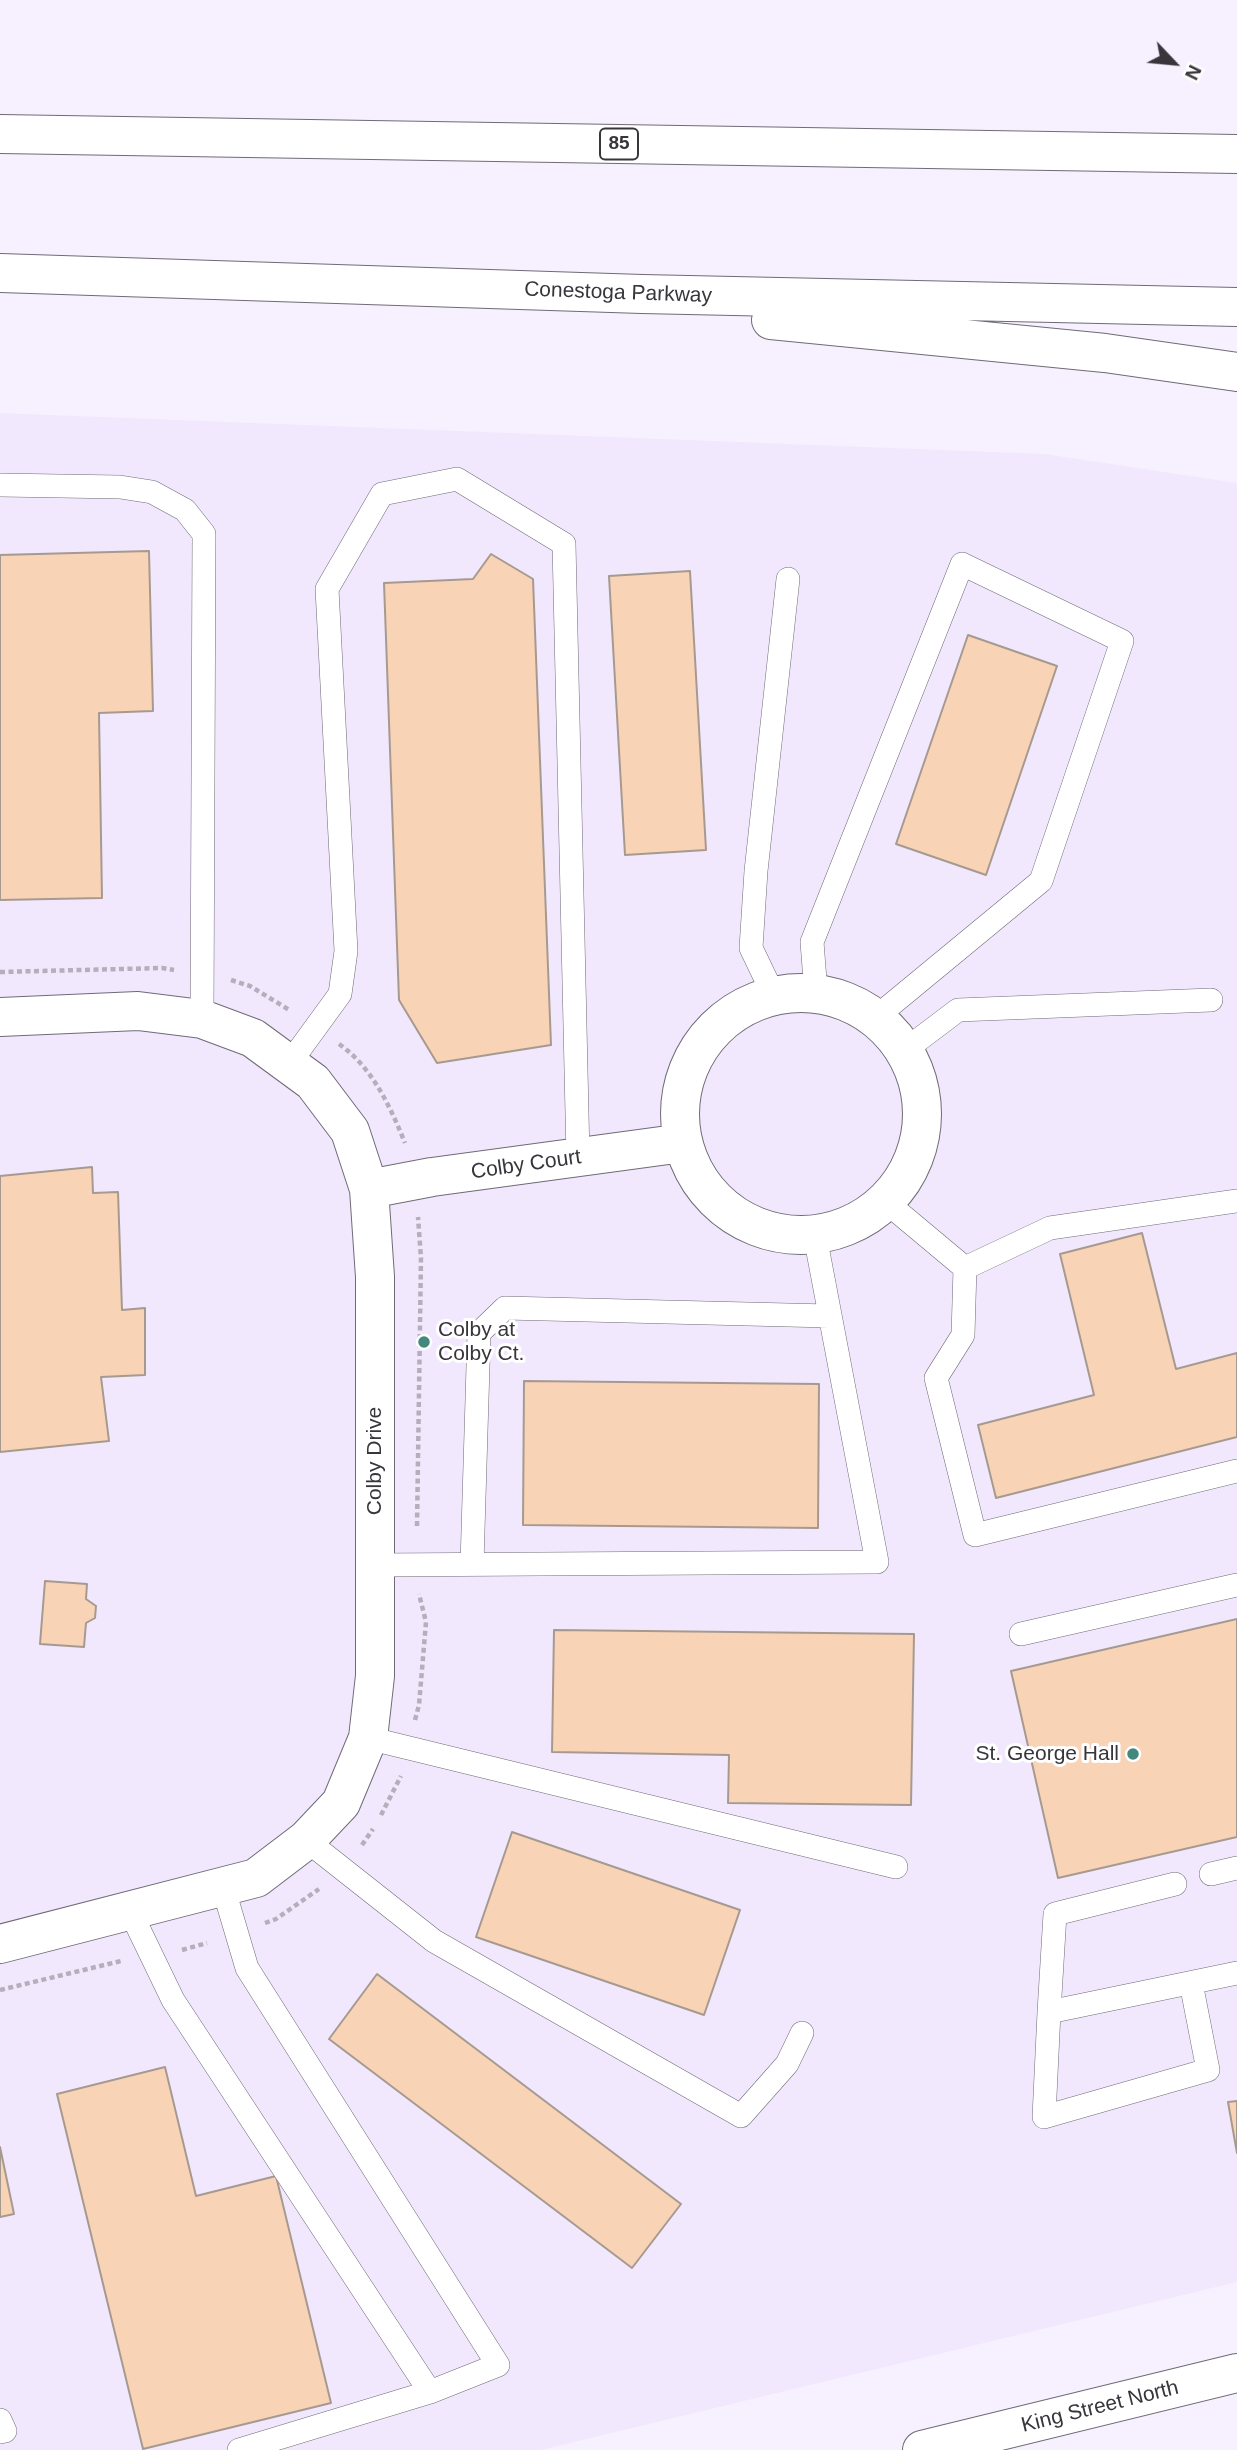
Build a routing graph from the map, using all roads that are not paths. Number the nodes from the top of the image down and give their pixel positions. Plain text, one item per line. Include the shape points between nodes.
1 (0, 134) edge
2 (1237, 154) edge
3 (0, 273) edge
4 (642, 294) junction
5 (1237, 307) edge
6 (1237, 372) edge
7 (0, 485) edge
8 (788, 579) dead end
9 (816, 993) junction
10 (774, 996) junction
11 (1211, 1000) dead end
12 (0, 1017) edge
13 (875, 1018) junction
14 (202, 1019) junction
15 (905, 1050) junction
16 (289, 1064) junction
17 (682, 1143) junction
18 (578, 1157) junction
19 (369, 1189) junction
20 (1237, 1201) edge
21 (886, 1202) junction
22 (815, 1236) junction
23 (965, 1268) junction
24 (829, 1316) junction
25 (1237, 1471) edge
26 (472, 1564) junction
27 (375, 1565) junction
28 (1237, 1585) edge
29 (1021, 1634) dead end
30 (368, 1738) junction
31 (306, 1840) junction
32 (897, 1867) dead end
33 (1237, 1868) edge
34 (1211, 1874) dead end
35 (1175, 1884) dead end
36 (223, 1887) junction
37 (130, 1911) junction
38 (0, 1944) edge
39 (1237, 1973) edge
40 (1191, 1983) junction
41 (1049, 2012) junction
42 (802, 2033) dead end
43 (1237, 2373) edge
44 (430, 2392) junction
45 (0, 2420) edge
46 (0, 2432) edge
47 (239, 2450) edge
48 (922, 2450) edge

1 - 2 main road, 85
3 - 4 main road, Conestoga Parkway
4 - 5 main road, Conestoga Parkway
4 - 6 main road via 730,316 1105,353
7 - 14 lane via 120,487 152,492 185,510 204,534
8 - 10 lane via 751,948
9 - 10 main road
9 - 13 main road via 854,1005
9 - 13 lane via 812,942 962,564 1122,641 1041,881
10 - 17 main road via 731,1014 701,1045 685,1078
11 - 15 lane via 958,1010
12 - 14 main road, Colby Drive via 138,1011
13 - 15 main road
14 - 16 main road, Colby Drive via 253,1038
15 - 21 main road via 921,1090 919,1146
16 - 18 lane via 340,994 346,951 327,589 382,494 457,479 564,544
16 - 19 main road, Colby Drive via 313,1082 350,1131
17 - 18 main road, Colby Court
17 - 22 main road via 699,1182 735,1217 774,1234
18 - 19 main road, Colby Court
19 - 27 main road, Colby Drive via 375,1277
20 - 23 lane via 1050,1228
21 - 22 main road via 842,1230
21 - 23 lane
22 - 24 lane
23 - 25 lane via 963,1335 936,1378 975,1535
24 - 26 lane via 505,1308 479,1333
24 - 26 lane via 877,1562
26 - 27 lane
27 - 30 main road, Colby Drive via 375,1676
28 - 29 lane
30 - 31 main road, Colby Drive via 341,1803
30 - 32 lane
31 - 36 main road, Colby Drive via 256,1878
31 - 42 lane via 433,1941 741,2116 787,2064
33 - 34 lane
35 - 41 lane via 1055,1914
36 - 37 main road, Colby Drive
36 - 44 lane via 247,1968 498,2365
37 - 38 main road, Colby Drive
37 - 44 lane via 173,2000
39 - 40 lane
40 - 41 lane
40 - 41 lane via 1208,2070 1044,2117
43 - 48 main road, King Street North
44 - 47 lane
45 - 46 lane via 5,2431

